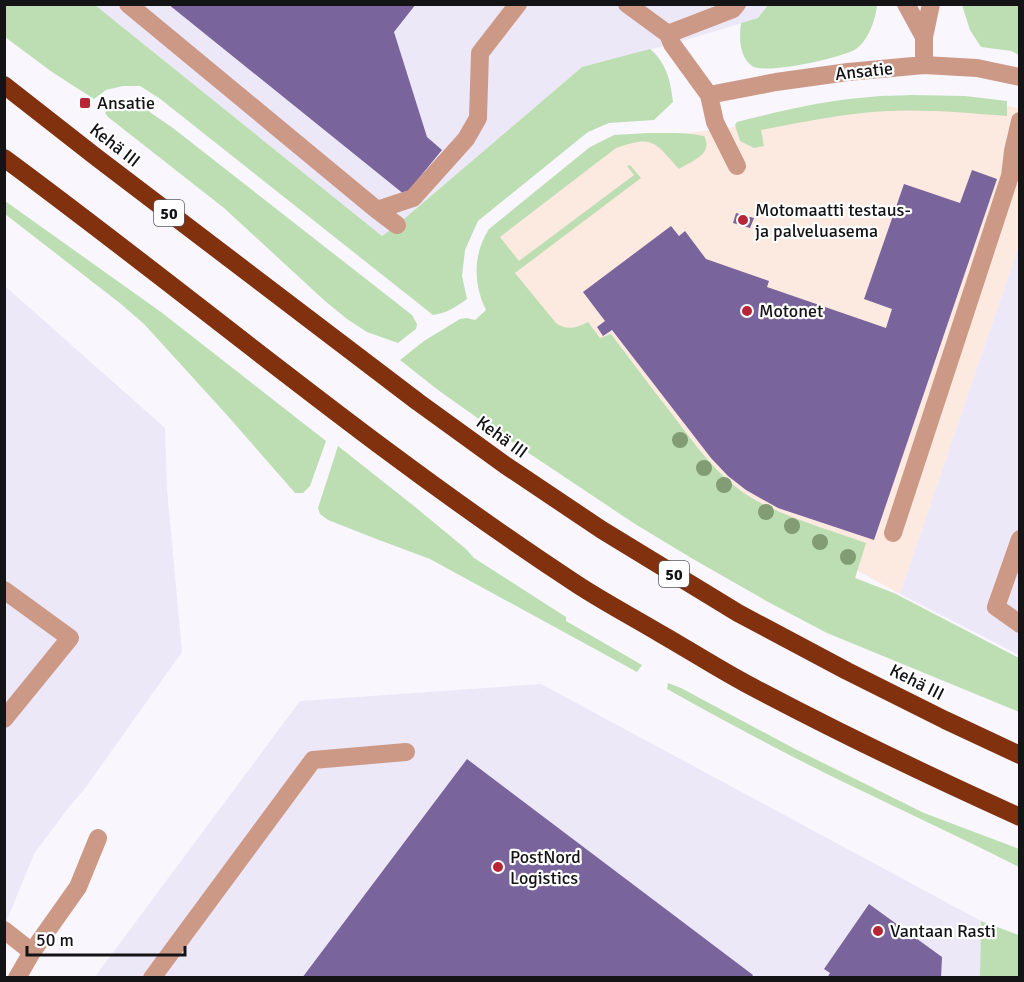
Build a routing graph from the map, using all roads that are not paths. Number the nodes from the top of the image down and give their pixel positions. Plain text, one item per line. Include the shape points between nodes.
1 (129, 4) edge
2 (518, 4) edge
3 (627, 4) edge
4 (737, 4) edge
5 (906, 4) edge
6 (931, 4) edge
7 (668, 34) junction
8 (924, 37) junction
9 (924, 65) junction
10 (1020, 76) edge
11 (4, 85) edge
12 (709, 95) junction
13 (1020, 121) edge
14 (4, 158) edge
15 (737, 166) dead end
16 (377, 210) junction
17 (397, 225) dead end
18 (893, 533) dead end
19 (1020, 539) edge
20 (4, 590) edge
21 (1020, 624) edge
22 (4, 719) edge
23 (406, 752) dead end
24 (1020, 755) edge
25 (1020, 817) edge
26 (98, 838) dead end
27 (4, 930) edge
28 (32, 952) junction
29 (17, 978) edge
30 (152, 978) edge

1 - 16 street
2 - 16 street via 480,53 478,118 466,139 413,198
3 - 7 street
4 - 7 street
5 - 8 street
6 - 8 street
7 - 12 street
8 - 9 street
9 - 10 street, Ansatie via 977,68
9 - 12 street, Ansatie via 776,82
11 - 24 highway, Kehä III / 50 via 418,402 602,530 738,613
12 - 15 street via 715,122
13 - 18 street via 1010,176
14 - 25 highway via 383,449 574,583 743,682 907,766
16 - 17 street
19 - 21 street via 996,607
20 - 22 street via 70,638
23 - 30 street via 313,760
26 - 28 street via 78,886
27 - 28 street
28 - 29 street

